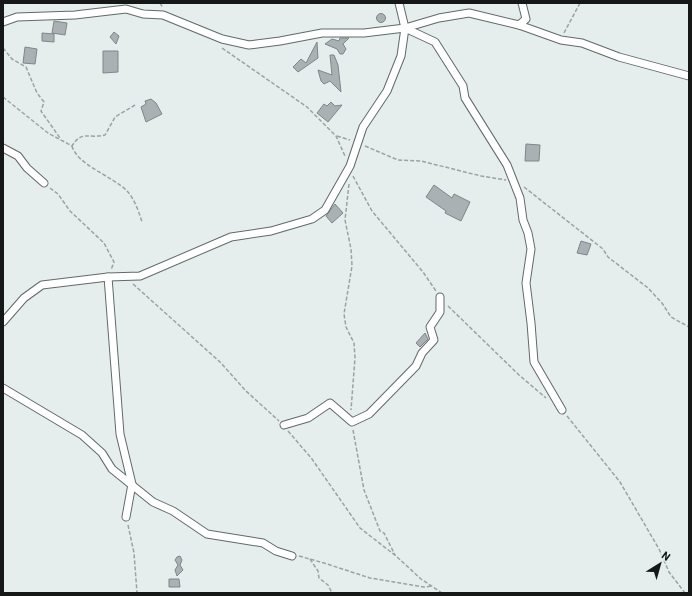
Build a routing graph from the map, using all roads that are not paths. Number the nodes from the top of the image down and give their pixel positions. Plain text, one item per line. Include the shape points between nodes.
1 (399, 3) edge
2 (522, 3) edge
3 (3, 22) edge
4 (519, 25) junction
5 (405, 28) junction
6 (689, 76) edge
7 (3, 148) edge
8 (44, 183) road end
9 (108, 277) junction
10 (440, 298) road end
11 (3, 322) edge
12 (3, 388) edge
13 (562, 410) road end
14 (284, 425) road end
15 (132, 484) junction
16 (126, 517) road end
17 (292, 556) road end

1 - 5 street
2 - 4 street via 526,19
3 - 5 street via 16,17 75,15 126,9 143,14 163,15 222,39 249,44 322,33
4 - 5 street via 469,14 439,18
4 - 6 street via 561,40 582,43 619,57
5 - 9 street via 398,63 387,91 363,127 350,166 325,210 312,219 271,231 231,237 140,276
5 - 13 street via 435,42 464,86 465,98 507,165 514,182 531,249 526,283 534,362
7 - 8 street via 18,156
9 - 11 street via 42,285 24,298
9 - 15 street via 120,434
10 - 14 street via 440,312 430,327 434,340 422,353 416,366 369,414 352,422 330,403 308,418
12 - 15 street via 82,436 102,453 112,469
15 - 16 street
15 - 17 street via 153,502 173,511 207,534 263,543

